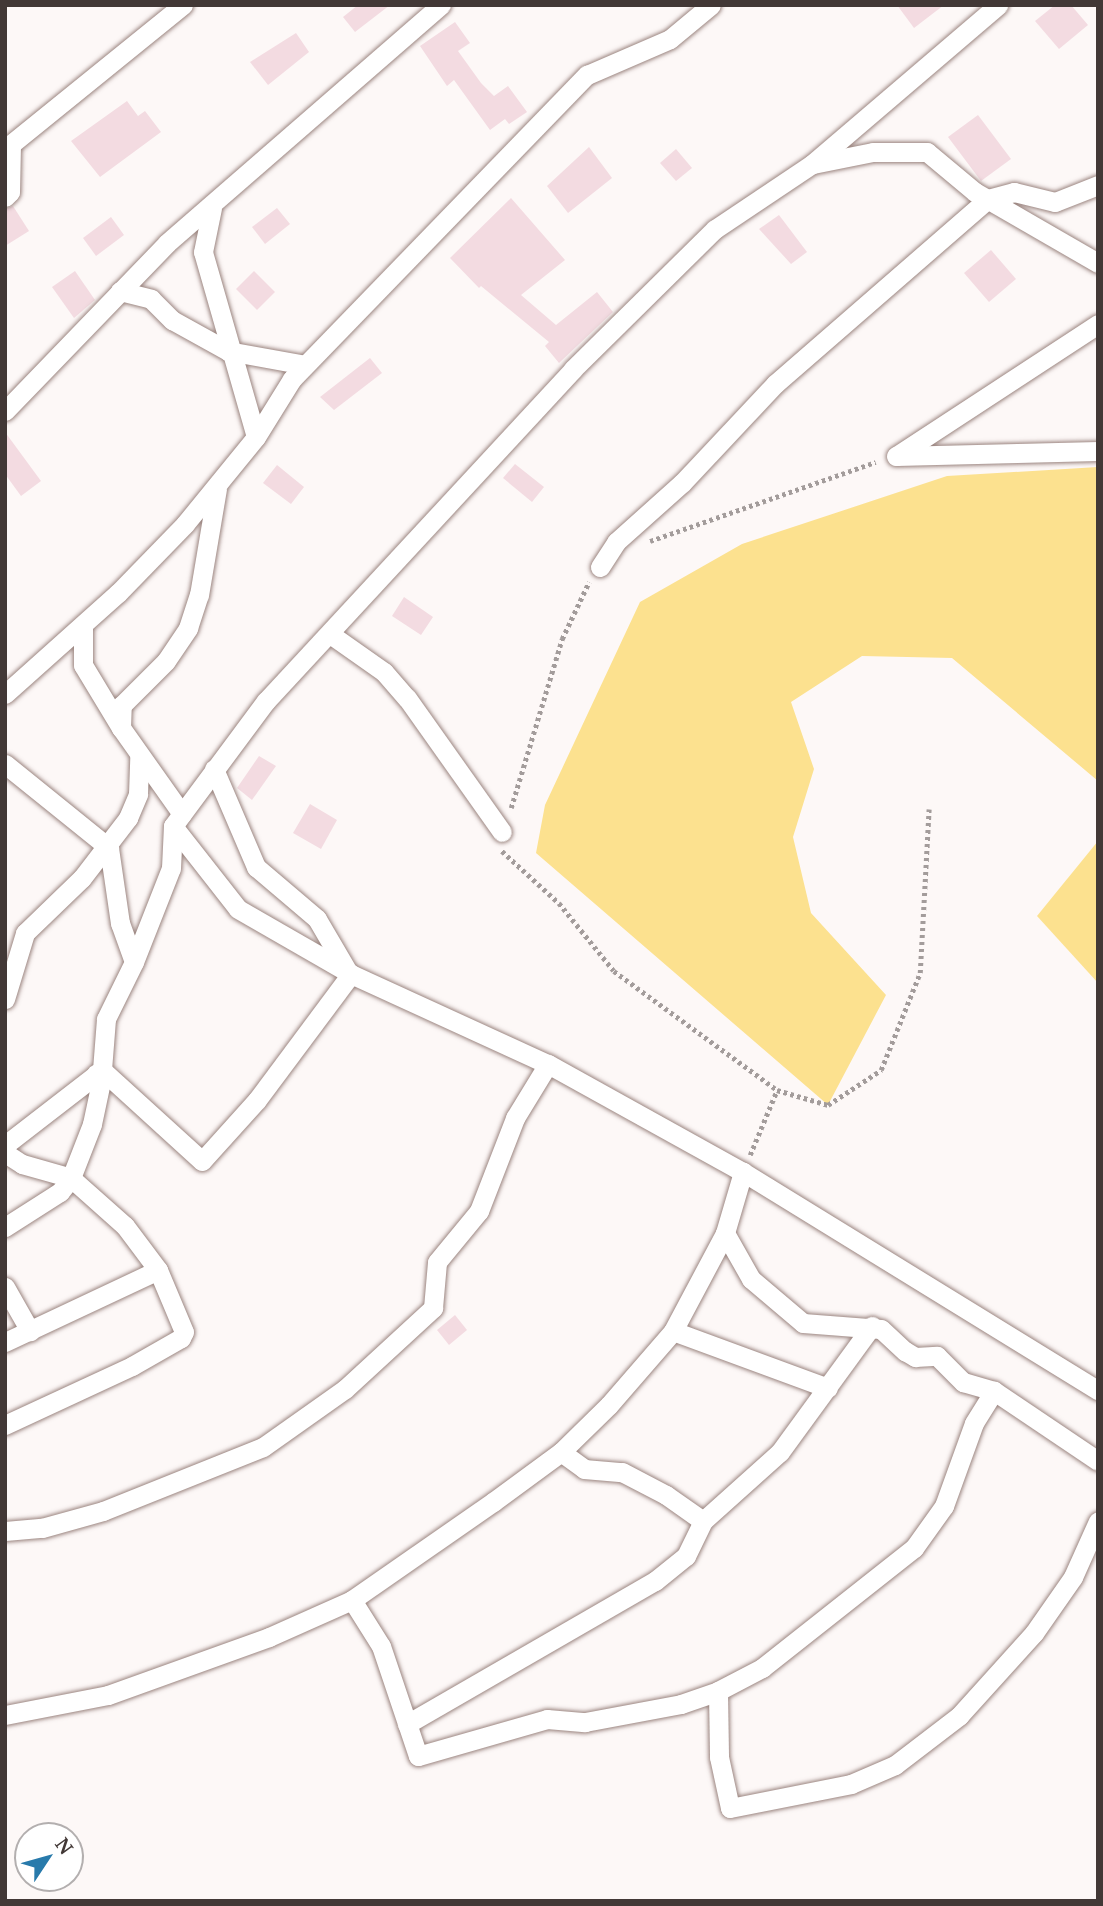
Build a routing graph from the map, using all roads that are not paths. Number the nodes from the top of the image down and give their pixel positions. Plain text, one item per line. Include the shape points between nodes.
1 (183, 5) edge
2 (441, 5) edge
3 (711, 5) edge
4 (998, 5) edge
5 (8, 147) edge
6 (812, 164) junction
7 (1098, 186) edge
8 (5, 197) edge
9 (988, 199) junction
10 (212, 208) junction
11 (1098, 263) edge
12 (120, 291) junction
13 (1098, 324) edge
14 (228, 351) junction
15 (305, 365) junction
16 (5, 411) edge
17 (256, 437) junction
18 (1098, 451) edge
19 (218, 487) junction
20 (600, 568) road end
21 (83, 625) junction
22 (330, 634) junction
23 (5, 694) edge
24 (121, 728) junction
25 (139, 756) junction
26 (5, 764) edge
27 (214, 769) junction
28 (178, 820) junction
29 (502, 832) road end
30 (109, 848) junction
31 (134, 962) junction
32 (349, 973) junction
33 (5, 999) edge
34 (548, 1064) junction
35 (99, 1072) junction
36 (5, 1145) edge
37 (5, 1153) edge
38 (743, 1172) junction
39 (71, 1178) junction
40 (5, 1227) edge
41 (725, 1233) junction
42 (158, 1270) junction
43 (5, 1287) edge
44 (872, 1326) junction
45 (30, 1331) junction
46 (673, 1331) junction
47 (5, 1342) edge
48 (828, 1388) junction
49 (1098, 1390) edge
50 (994, 1391) junction
51 (5, 1425) edge
52 (561, 1452) junction
53 (1098, 1461) edge
54 (703, 1521) junction
55 (1098, 1521) edge
56 (5, 1531) edge
57 (352, 1600) junction
58 (718, 1691) junction
59 (5, 1715) edge
60 (407, 1724) junction

1 - 5 street
2 - 10 street
3 - 15 street via 670,39 587,75
4 - 6 street
5 - 8 street via 10,192
6 - 9 street via 873,152 928,152
6 - 22 street via 715,229 573,369
7 - 9 street via 1055,202 1014,192
9 - 11 street
9 - 20 street via 775,383 682,484 616,542
10 - 12 street via 167,243
10 - 14 street via 203,252
12 - 14 street via 151,299 172,320
12 - 16 street
13 - 18 street via 896,456
14 - 15 street
14 - 17 street
15 - 17 street
17 - 19 street
19 - 21 street
19 - 24 street via 200,595 188,628 166,661 122,705
21 - 23 street
21 - 24 street via 83,665
22 - 27 street via 266,701
22 - 29 street via 384,671 442,741
24 - 25 street
25 - 28 street
25 - 30 street via 138,794
26 - 30 street
27 - 28 street
27 - 32 street via 256,867 317,919
28 - 31 street via 171,868
28 - 32 street via 238,909
30 - 31 street via 120,923
30 - 33 street via 25,933
31 - 35 street via 106,1019
32 - 34 street
32 - 35 street via 257,1100 202,1161
34 - 38 street
34 - 56 street via 515,1118 480,1211 436,1262 433,1308 345,1389 263,1447 103,1511 42,1528
35 - 36 street
35 - 39 street via 95,1112
37 - 39 street via 22,1164
38 - 41 street
38 - 49 street
39 - 40 street via 60,1192
39 - 42 street via 125,1226
41 - 44 street via 751,1279 803,1323 814,1328
41 - 46 street
42 - 45 street
42 - 51 street via 184,1332 181,1338
43 - 45 street
44 - 48 street
44 - 50 street via 915,1357 937,1356 963,1382
45 - 47 street
46 - 48 street
46 - 52 street
48 - 54 street via 780,1452
50 - 53 street
50 - 58 street via 974,1423 944,1506 914,1548 817,1629 762,1668
52 - 54 street via 584,1469 622,1472
52 - 57 street
54 - 60 street via 686,1556 655,1581
55 - 58 street via 1073,1577 1034,1633 959,1716 895,1765 851,1784 730,1808 719,1758
57 - 59 street via 177,1673 107,1695
57 - 60 street via 382,1646
58 - 60 street via 681,1704 585,1722 547,1719 418,1756

